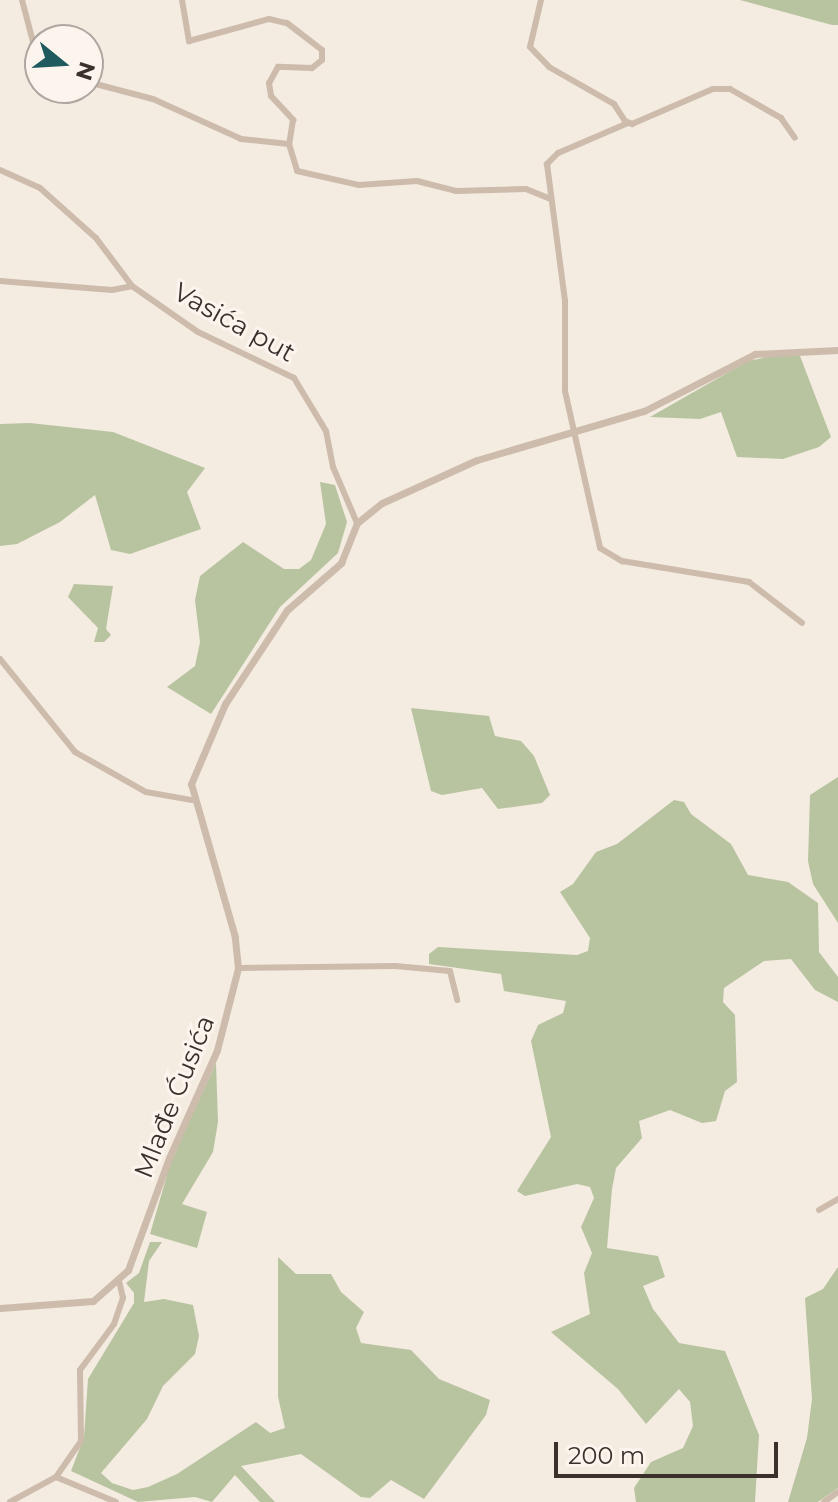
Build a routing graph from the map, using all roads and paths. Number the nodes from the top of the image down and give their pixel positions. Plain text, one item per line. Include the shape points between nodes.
1 (22, 0) edge
2 (182, 0) edge
3 (541, 0) edge
4 (28, 24) edge
5 (104, 86) edge
6 (628, 123) junction
7 (795, 138) dead end
8 (289, 144) junction
9 (0, 170) edge
10 (551, 199) junction
11 (0, 281) edge
12 (132, 286) junction
13 (838, 350) edge
14 (575, 435) junction
15 (357, 523) junction
16 (802, 623) dead end
17 (0, 659) edge
18 (192, 800) junction
19 (238, 968) junction
20 (457, 1000) dead end
21 (838, 1199) edge
22 (819, 1210) dead end
23 (119, 1281) junction
24 (0, 1308) edge
25 (56, 1477) junction
26 (838, 1492) edge
27 (10, 1502) edge
28 (116, 1502) edge
29 (824, 1502) edge

1 - 4 street
2 - 8 street via 189,41 269,19 287,23 322,50 322,60 312,68 278,67 270,75 271,96 293,120
3 - 6 street via 530,47 549,67 614,104
5 - 8 street via 153,99 241,139
6 - 7 street via 720,88 781,118
6 - 10 street via 553,157 547,173
8 - 10 street via 297,171 325,180 359,185 423,181 456,191 526,189
9 - 12 street, Vasića put via 51,198 105,247
10 - 14 street via 565,300 565,391
11 - 12 street via 112,290
12 - 15 street, Vasića put via 198,332 294,378 326,431 333,467
13 - 14 street via 765,351 644,411
14 - 15 street via 477,460 382,503
14 - 16 street via 583,487 604,554 749,582
15 - 18 street via 341,563 287,610 225,704 191,784
17 - 18 street via 75,752 146,792
18 - 19 street, Mlađe Ćusića via 235,937
19 - 20 street via 395,966 450,971
19 - 23 street, Mlađe Ćusića via 214,1058 169,1158 136,1253
21 - 22 street
23 - 24 street, Mlađe Ćusića via 102,1296 79,1305
23 - 25 street via 123,1298 114,1324 80,1370 79,1447
25 - 27 street
25 - 28 street
26 - 29 street

